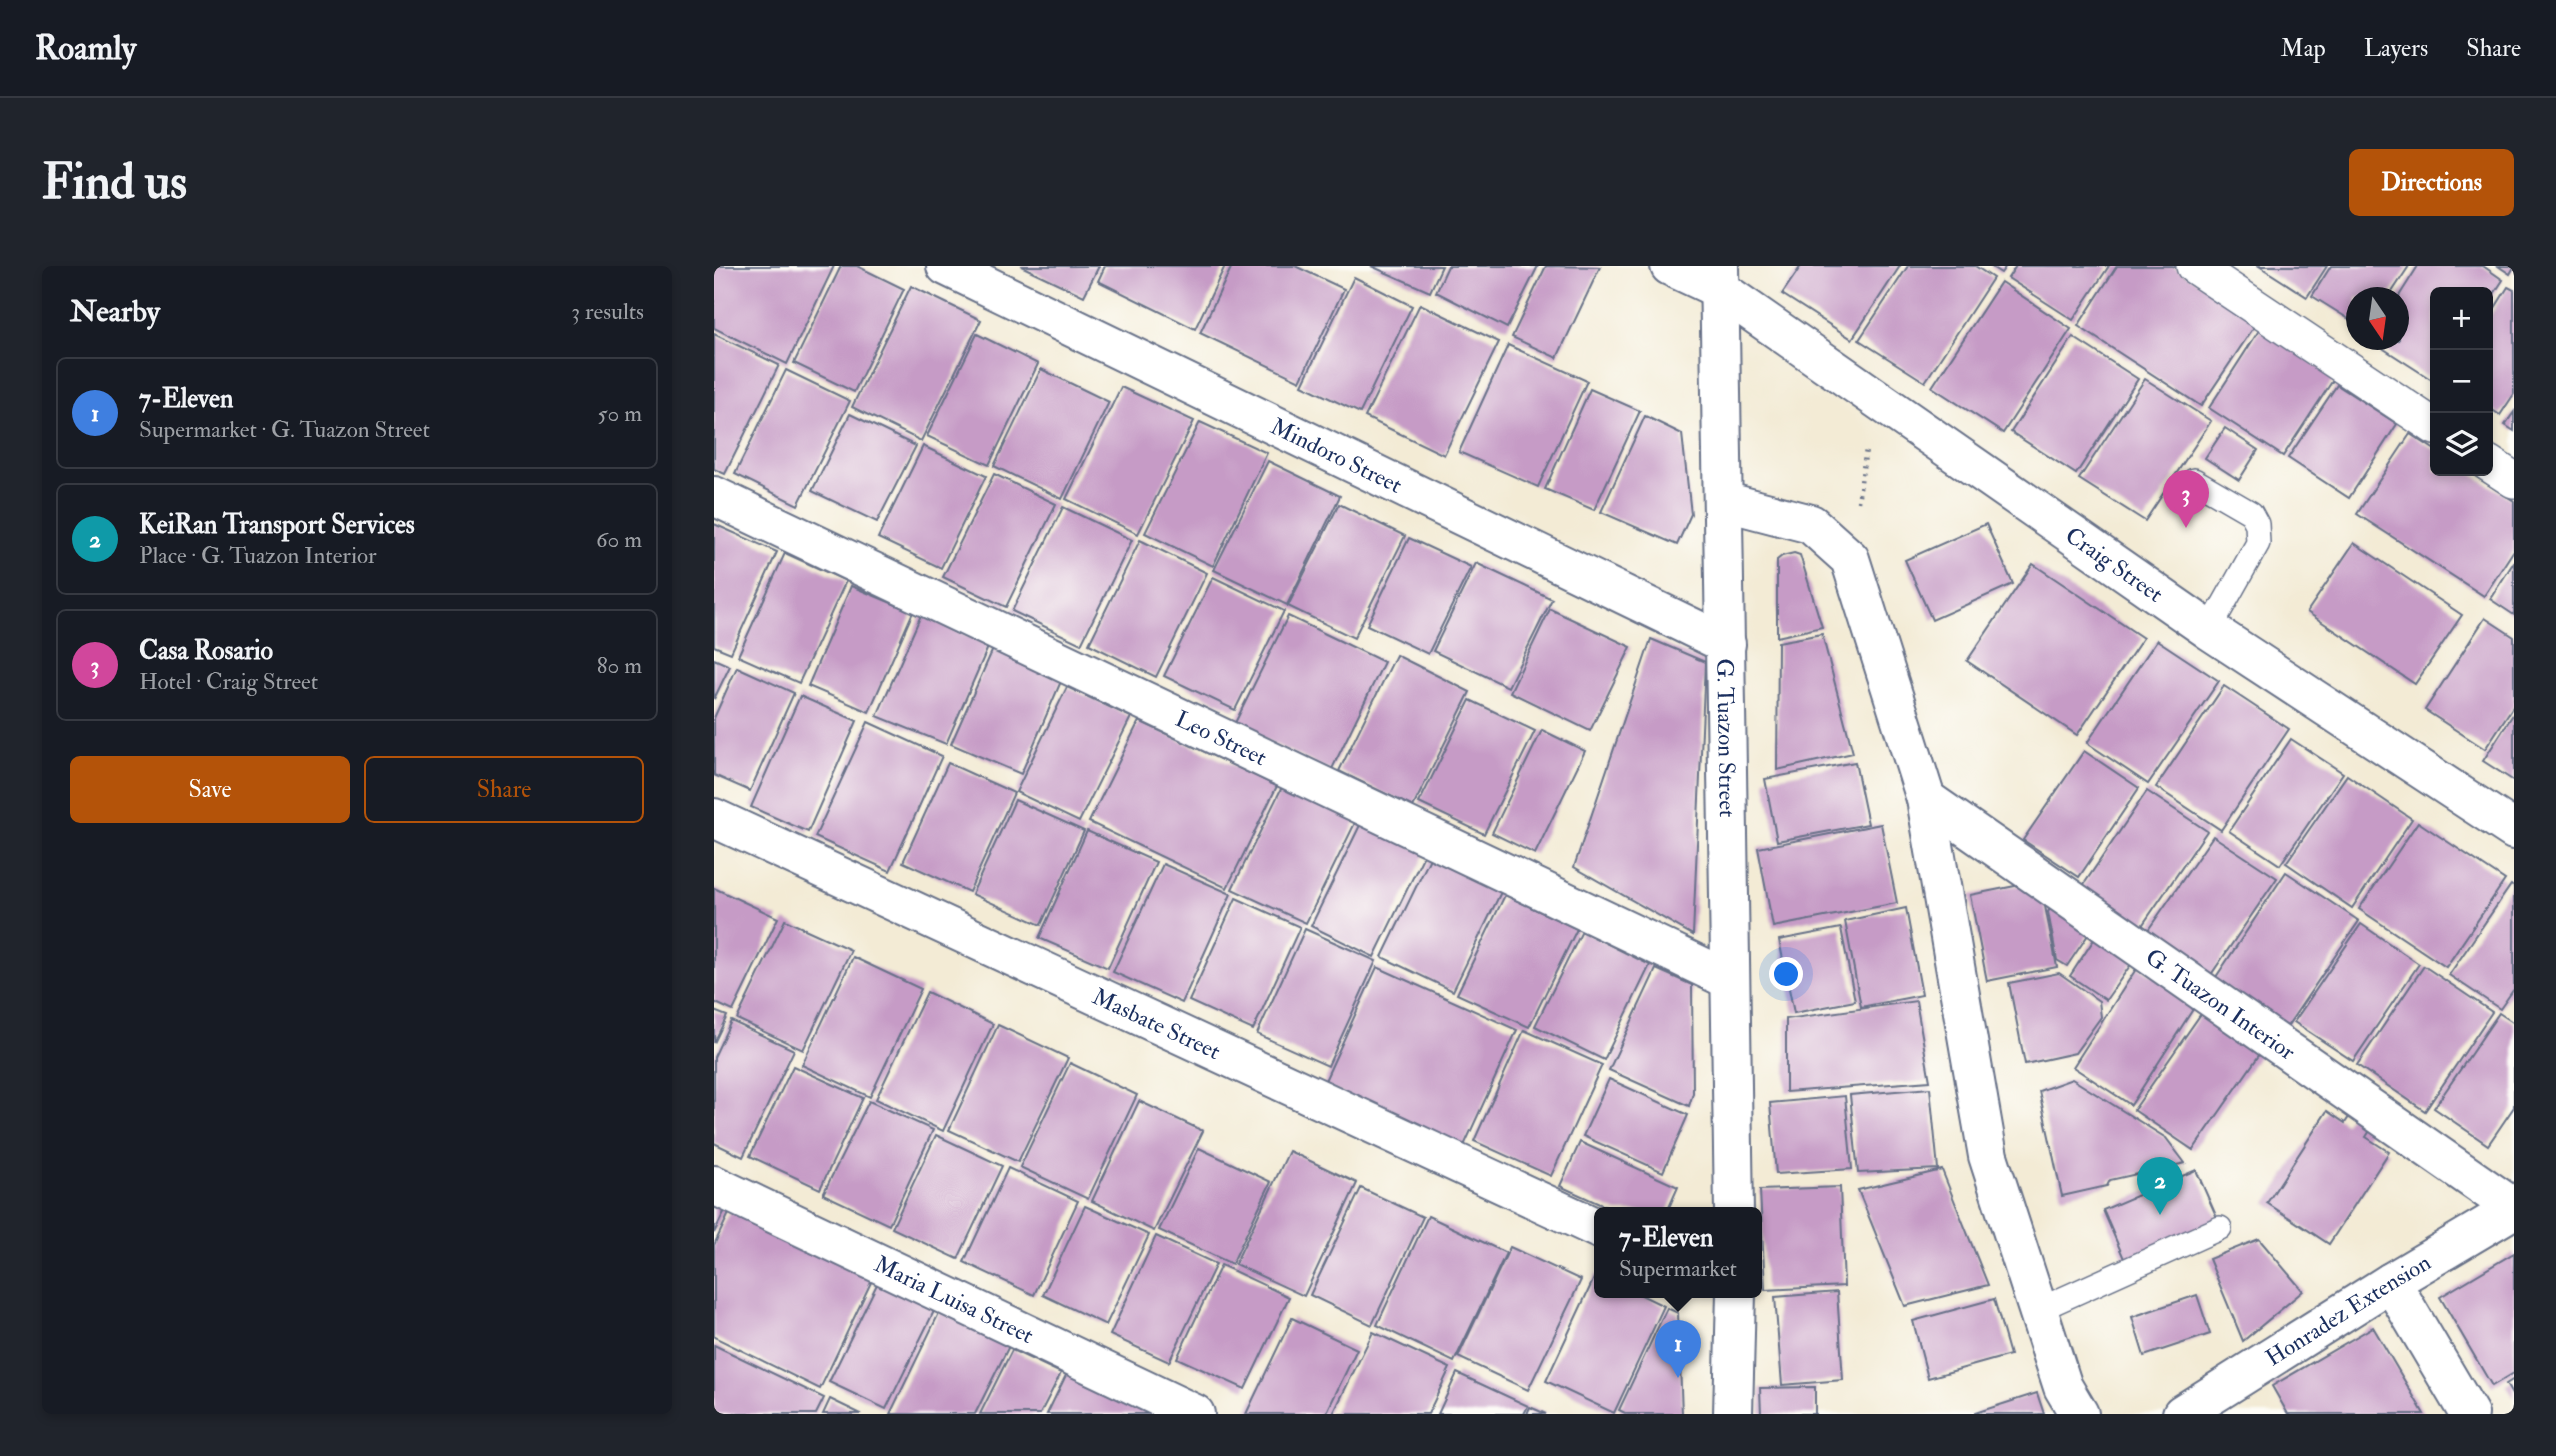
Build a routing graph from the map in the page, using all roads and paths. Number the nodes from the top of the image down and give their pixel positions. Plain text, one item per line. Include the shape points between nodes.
1 (946, 266) edge
2 (1670, 266) edge
3 (2194, 266) edge
4 (1719, 278) edge
5 (1874, 396) junction
6 (2430, 425) edge
7 (2493, 466) edge
8 (2194, 480) dead end
9 (2514, 480) edge
10 (714, 496) edge
11 (1723, 500) junction
12 (1850, 559) junction
13 (2209, 630) junction
14 (1726, 644) junction
15 (1926, 799) junction
16 (714, 818) edge
17 (2514, 830) edge
18 (1730, 980) junction
19 (714, 1185) edge
20 (1734, 1207) edge
21 (2514, 1209) edge
22 (1594, 1227) edge
23 (2220, 1227) dead end
24 (2391, 1282) junction
25 (1736, 1298) edge
26 (2038, 1310) junction
27 (1195, 1414) edge
28 (1733, 1414) edge
29 (2079, 1414) edge
30 (2182, 1414) edge
31 (2469, 1414) edge

1 - 14 street, Mindoro Street
2 - 4 street, Craig Street
3 - 6 street
4 - 5 street, Craig Street
4 - 11 street, G. Tuazon Street
5 - 12 path
5 - 13 street, Craig Street
7 - 9 street
8 - 13 lane via 2251,513 2257,524 2258,543
10 - 18 street, Leo Street
11 - 12 street via 1811,524
11 - 14 street, G. Tuazon Street
12 - 15 street
13 - 17 street, Craig Street
14 - 18 street, G. Tuazon Street
15 - 21 street, G. Tuazon Interior
15 - 26 street via 1988,1156
16 - 22 street, Masbate Street
18 - 20 street, G. Tuazon Street
19 - 27 street, Maria Luisa Street
21 - 24 street, Honradez Extension
23 - 26 lane
24 - 30 street, Honradez Extension
24 - 31 street
25 - 28 street
26 - 29 street via 2063,1387

